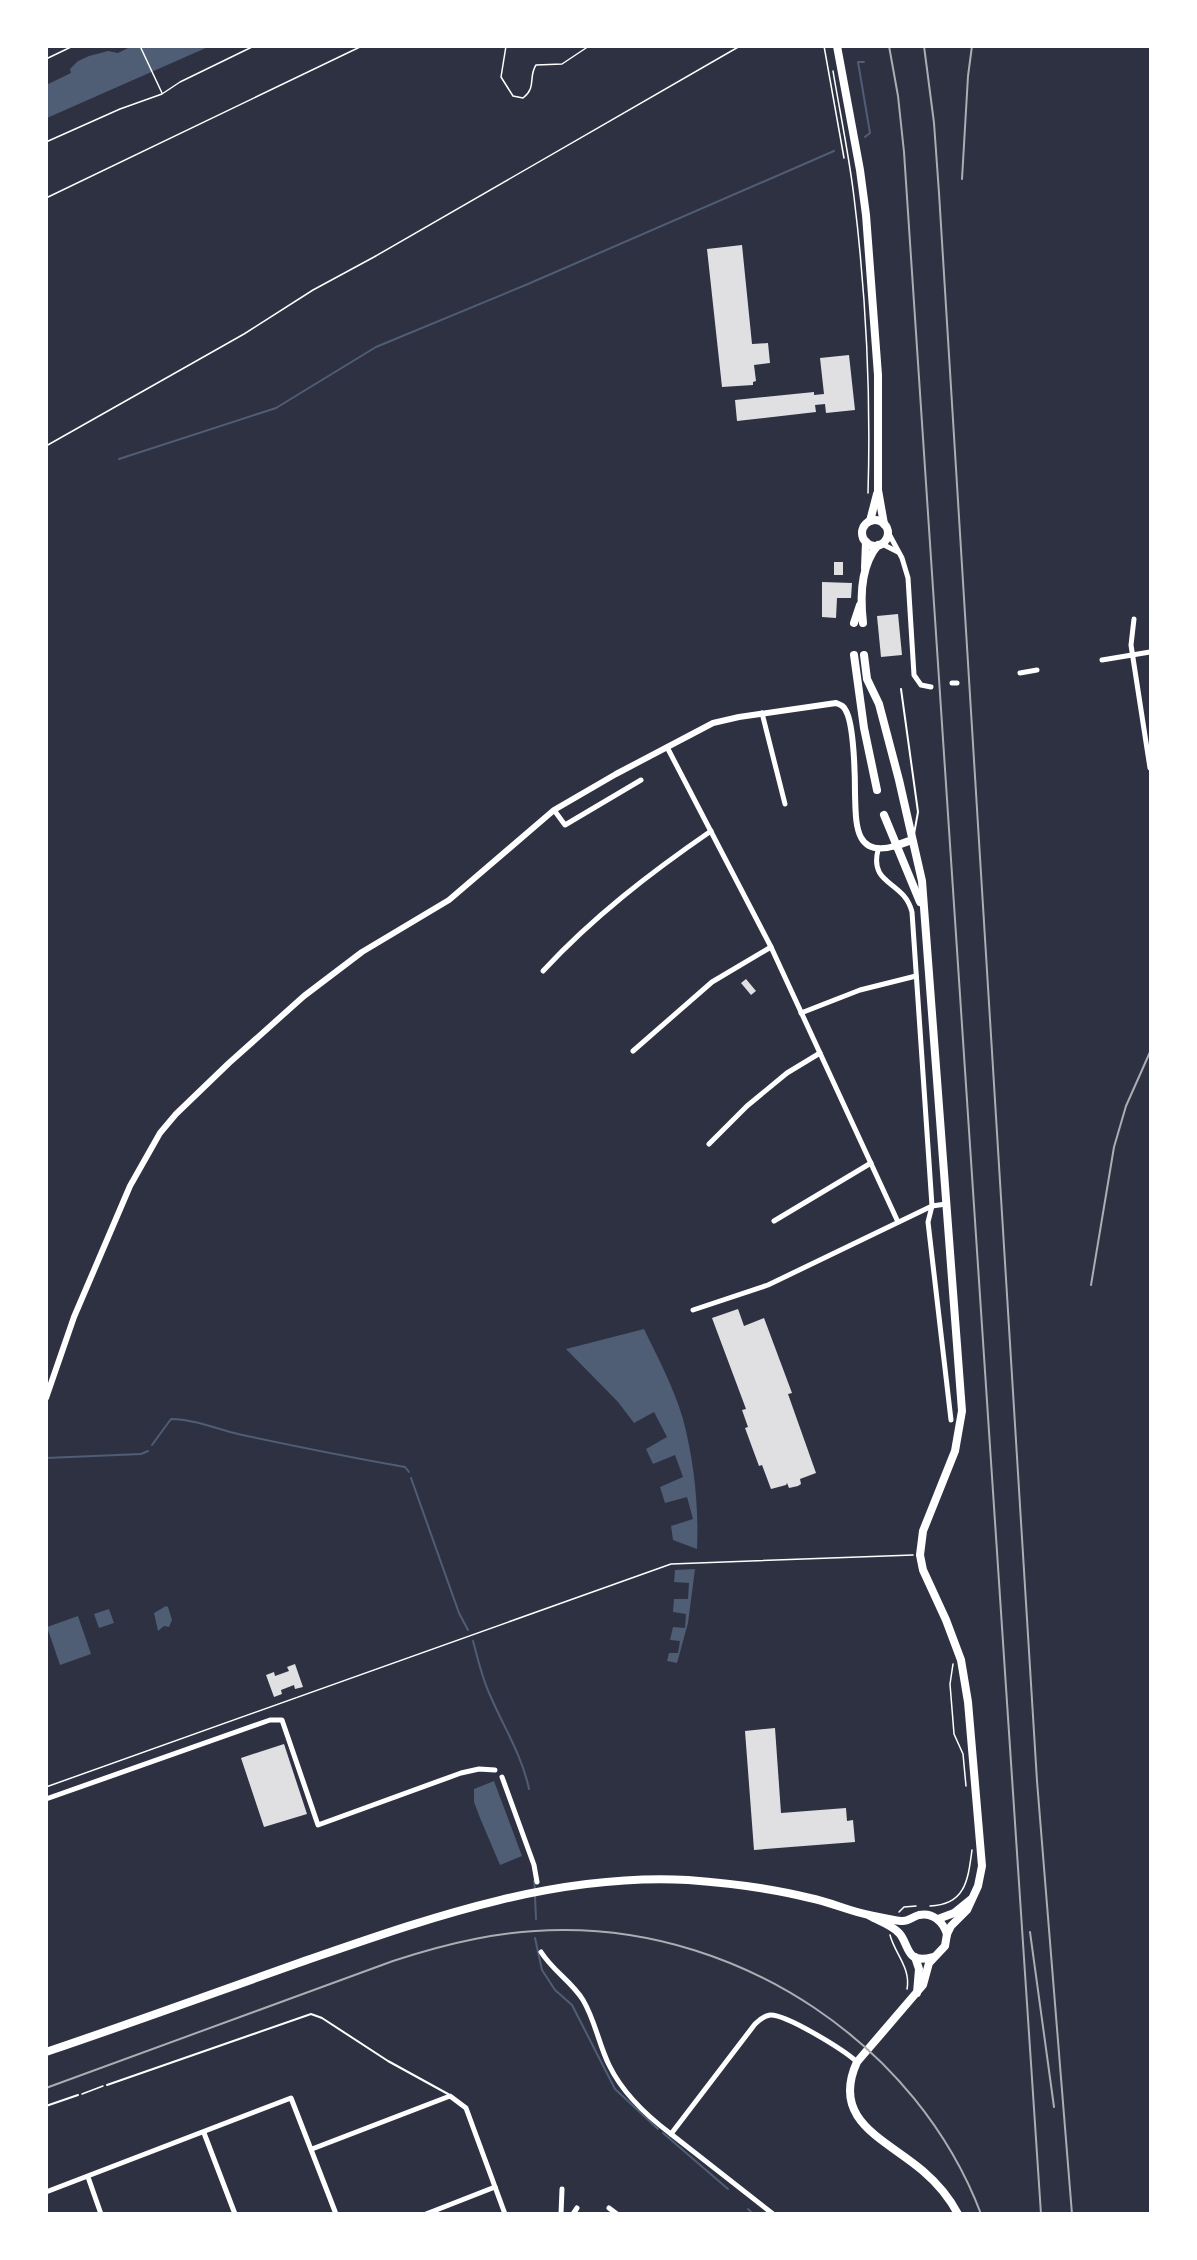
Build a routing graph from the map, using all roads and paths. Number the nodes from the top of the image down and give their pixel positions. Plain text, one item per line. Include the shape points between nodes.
1 (73, 46) edge
2 (140, 46) edge
3 (254, 46) edge
4 (362, 46) edge
5 (506, 46) edge
6 (589, 46) edge
7 (740, 46) edge
8 (824, 46) edge
9 (828, 46) edge
10 (837, 46) edge
11 (46, 59) edge
12 (162, 94) junction
13 (46, 142) edge
14 (844, 158) dead end
15 (46, 198) edge
16 (46, 446) edge
17 (878, 490) junction
18 (868, 497) dead end
19 (870, 521) junction
20 (884, 524) junction
21 (888, 532) junction
22 (866, 542) junction
23 (880, 545) junction
24 (899, 553) junction
25 (865, 569) junction
26 (861, 604) junction
27 (1134, 620) dead end
28 (863, 622) dead end
29 (854, 623) dead end
30 (1150, 652) edge
31 (854, 655) dead end
32 (864, 655) dead end
33 (1133, 655) junction
34 (1102, 660) dead end
35 (1037, 670) dead end
36 (1020, 673) dead end
37 (867, 679) junction
38 (858, 681) junction
39 (931, 687) dead end
40 (901, 688) dead end
41 (762, 713) junction
42 (667, 747) junction
43 (1150, 768) edge
44 (641, 780) dead end
45 (877, 790) dead end
46 (785, 804) dead end
47 (554, 810) junction
48 (884, 815) dead end
49 (711, 831) junction
50 (912, 840) junction
51 (895, 846) junction
52 (878, 850) junction
53 (923, 909) junction
54 (771, 947) junction
55 (543, 971) dead end
56 (916, 976) junction
57 (801, 1013) junction
58 (633, 1051) dead end
59 (820, 1053) junction
60 (709, 1144) dead end
61 (871, 1163) junction
62 (946, 1204) junction
63 (932, 1206) junction
64 (774, 1221) dead end
65 (898, 1222) junction
66 (693, 1310) dead end
67 (46, 1398) edge
68 (951, 1420) dead end
69 (916, 1557) junction
70 (952, 1657) dead end
71 (495, 1770) dead end
72 (502, 1777) dead end
73 (46, 1787) edge
74 (966, 1788) dead end
75 (46, 1798) edge
76 (973, 1845) dead end
77 (537, 1882) dead end
78 (970, 1900) junction
79 (917, 1906) dead end
80 (925, 1906) dead end
81 (909, 1920) junction
82 (938, 1920) junction
83 (893, 1924) junction
84 (946, 1934) junction
85 (902, 1938) junction
86 (541, 1952) dead end
87 (915, 1957) junction
88 (933, 1957) junction
89 (907, 1992) dead end
90 (916, 1994) junction
91 (46, 2052) edge
92 (857, 2061) junction
93 (106, 2085) joint
94 (78, 2095) joint
95 (450, 2096) junction
96 (46, 2106) edge
97 (204, 2133) junction
98 (671, 2134) junction
99 (312, 2149) junction
100 (88, 2177) junction
101 (495, 2187) junction
102 (562, 2189) dead end
103 (46, 2193) edge
104 (609, 2208) dead end
105 (101, 2214) edge
106 (235, 2214) edge
107 (336, 2214) edge
108 (426, 2214) edge
109 (505, 2214) edge
110 (561, 2214) edge
111 (617, 2214) edge
112 (773, 2214) edge
113 (958, 2214) edge

1 - 11 path
2 - 12 path
3 - 12 path via 180,81
4 - 15 path
5 - 6 path via 501,77 513,96 523,98 533,85 532,71 536,65 562,64
7 - 16 path
8 - 14 path
9 - 18 path via 857,229 868,363
10 - 17 main road via 866,215 878,375
12 - 13 path
17 - 19 main road
17 - 20 main road
19 - 20 main road
19 - 22 main road via 863,531
20 - 21 main road
21 - 23 main road
21 - 24 street
22 - 23 main road
22 - 25 main road
23 - 24 street
23 - 25 main road
24 - 39 street via 909,586 914,675 918,683
25 - 26 main road
26 - 28 main road
26 - 29 main road
27 - 33 street
30 - 33 street
31 - 38 main road
32 - 37 main road
33 - 34 street
33 - 43 street
35 - 36 street
37 - 38 main road
37 - 50 main road via 878,701
38 - 45 main road
40 - 50 lane via 918,812
41 - 42 street via 712,723
41 - 46 street
41 - 52 street via 826,703 840,704 845,709 852,747 856,823 863,841
42 - 47 street
42 - 49 street
44 - 47 street via 565,825
47 - 67 street via 449,900 362,952 304,996 176,1114 160,1133 130,1186 74,1317
48 - 51 main road
49 - 54 street
49 - 55 street via 617,899
50 - 51 main road
50 - 53 main road via 922,880
51 - 52 street
51 - 53 main road
52 - 56 street via 878,872 909,902
53 - 62 main road
54 - 57 street
54 - 58 street via 712,982
56 - 57 street via 860,990
56 - 63 street
57 - 59 street
59 - 60 street via 787,1073
59 - 61 street
61 - 64 street
61 - 65 street
62 - 63 street
62 - 69 main road via 962,1411 955,1451
63 - 65 street
63 - 68 street via 928,1222
65 - 66 street via 768,1285
69 - 73 path via 671,1564
69 - 78 main road via 961,1660 968,1702 982,1866
70 - 74 path via 954,1734 963,1754
71 - 75 street via 479,1768 461,1773 318,1825 282,1720 270,1720
72 - 77 street
76 - 80 path via 964,1888 945,1905
78 - 82 main road
78 - 84 main road via 964,1915
79 - 83 path via 904,1907
81 - 82 main road via 925,1915
81 - 83 main road
81 - 85 main road
82 - 84 main road
83 - 85 main road
83 - 89 path via 890,1939 907,1975
83 - 91 main road via 780,1891 719,1883 639,1880 549,1889 412,1924
84 - 88 main road via 945,1946
85 - 87 main road
86 - 98 street via 585,2002 610,2067 630,2096
87 - 88 main road
87 - 90 main road via 919,1969
88 - 90 main road
90 - 92 main road
92 - 98 street via 786,2019 770,2015 762,2018
92 - 113 main road via 849,2094 859,2119 937,2184
93 - 94 path
93 - 95 lane via 311,2014
94 - 96 lane
95 - 99 street
95 - 101 street via 466,2108
97 - 99 street via 291,2098
97 - 100 street
97 - 106 street
98 - 112 street
99 - 107 street
100 - 103 street
100 - 105 street
101 - 108 street
101 - 109 street
102 - 110 street
104 - 111 street

